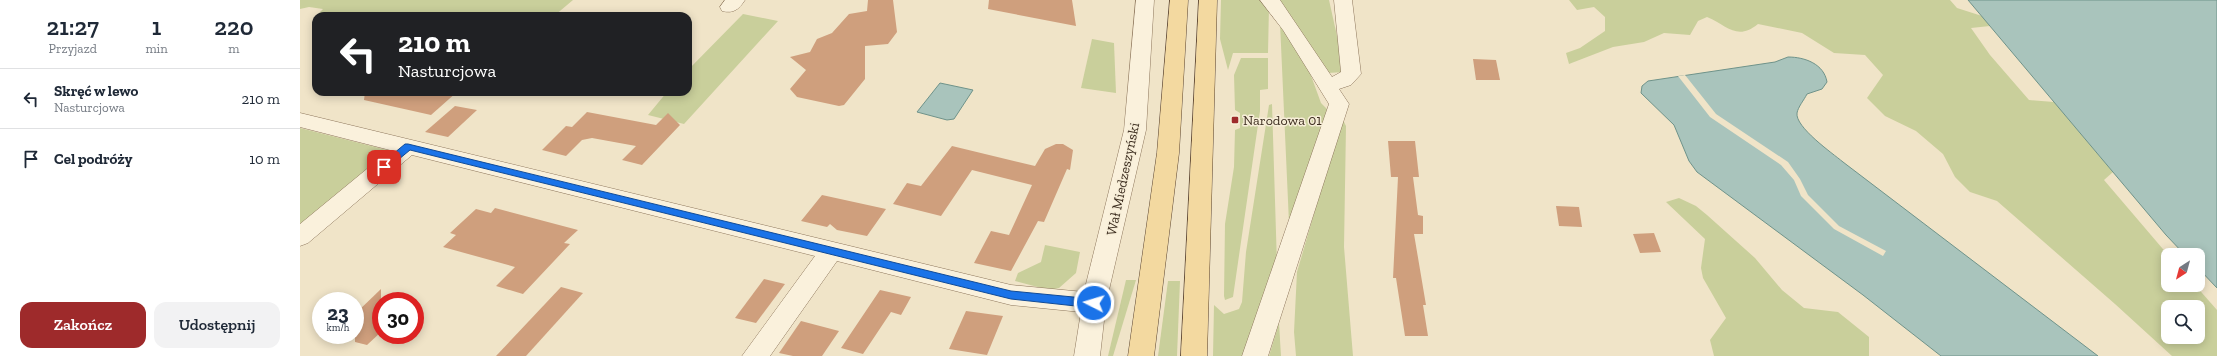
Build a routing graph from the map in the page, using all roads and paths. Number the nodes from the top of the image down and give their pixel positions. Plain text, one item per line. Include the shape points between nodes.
1 (1144, 0) edge
2 (1179, 0) edge
3 (1208, 0) edge
4 (1268, 0) edge
5 (1342, 0) edge
6 (1327, 86) junction
7 (300, 120) edge
8 (408, 147) junction
9 (300, 237) edge
10 (831, 252) junction
11 (1094, 303) junction
12 (755, 356) edge
13 (1087, 356) edge
14 (1141, 356) edge
15 (1194, 356) edge
16 (1255, 356) edge

1 - 11 street, Wał Miedzeszyński via 1135,130
2 - 14 main road via 1168,153
3 - 15 main road
4 - 6 street via 1290,24
5 - 6 street via 1350,74 1344,80
6 - 16 street via 1339,104
7 - 8 street
8 - 9 street
8 - 10 street
10 - 11 street via 1011,295
10 - 12 street
11 - 13 street, Wał Miedzeszyński

